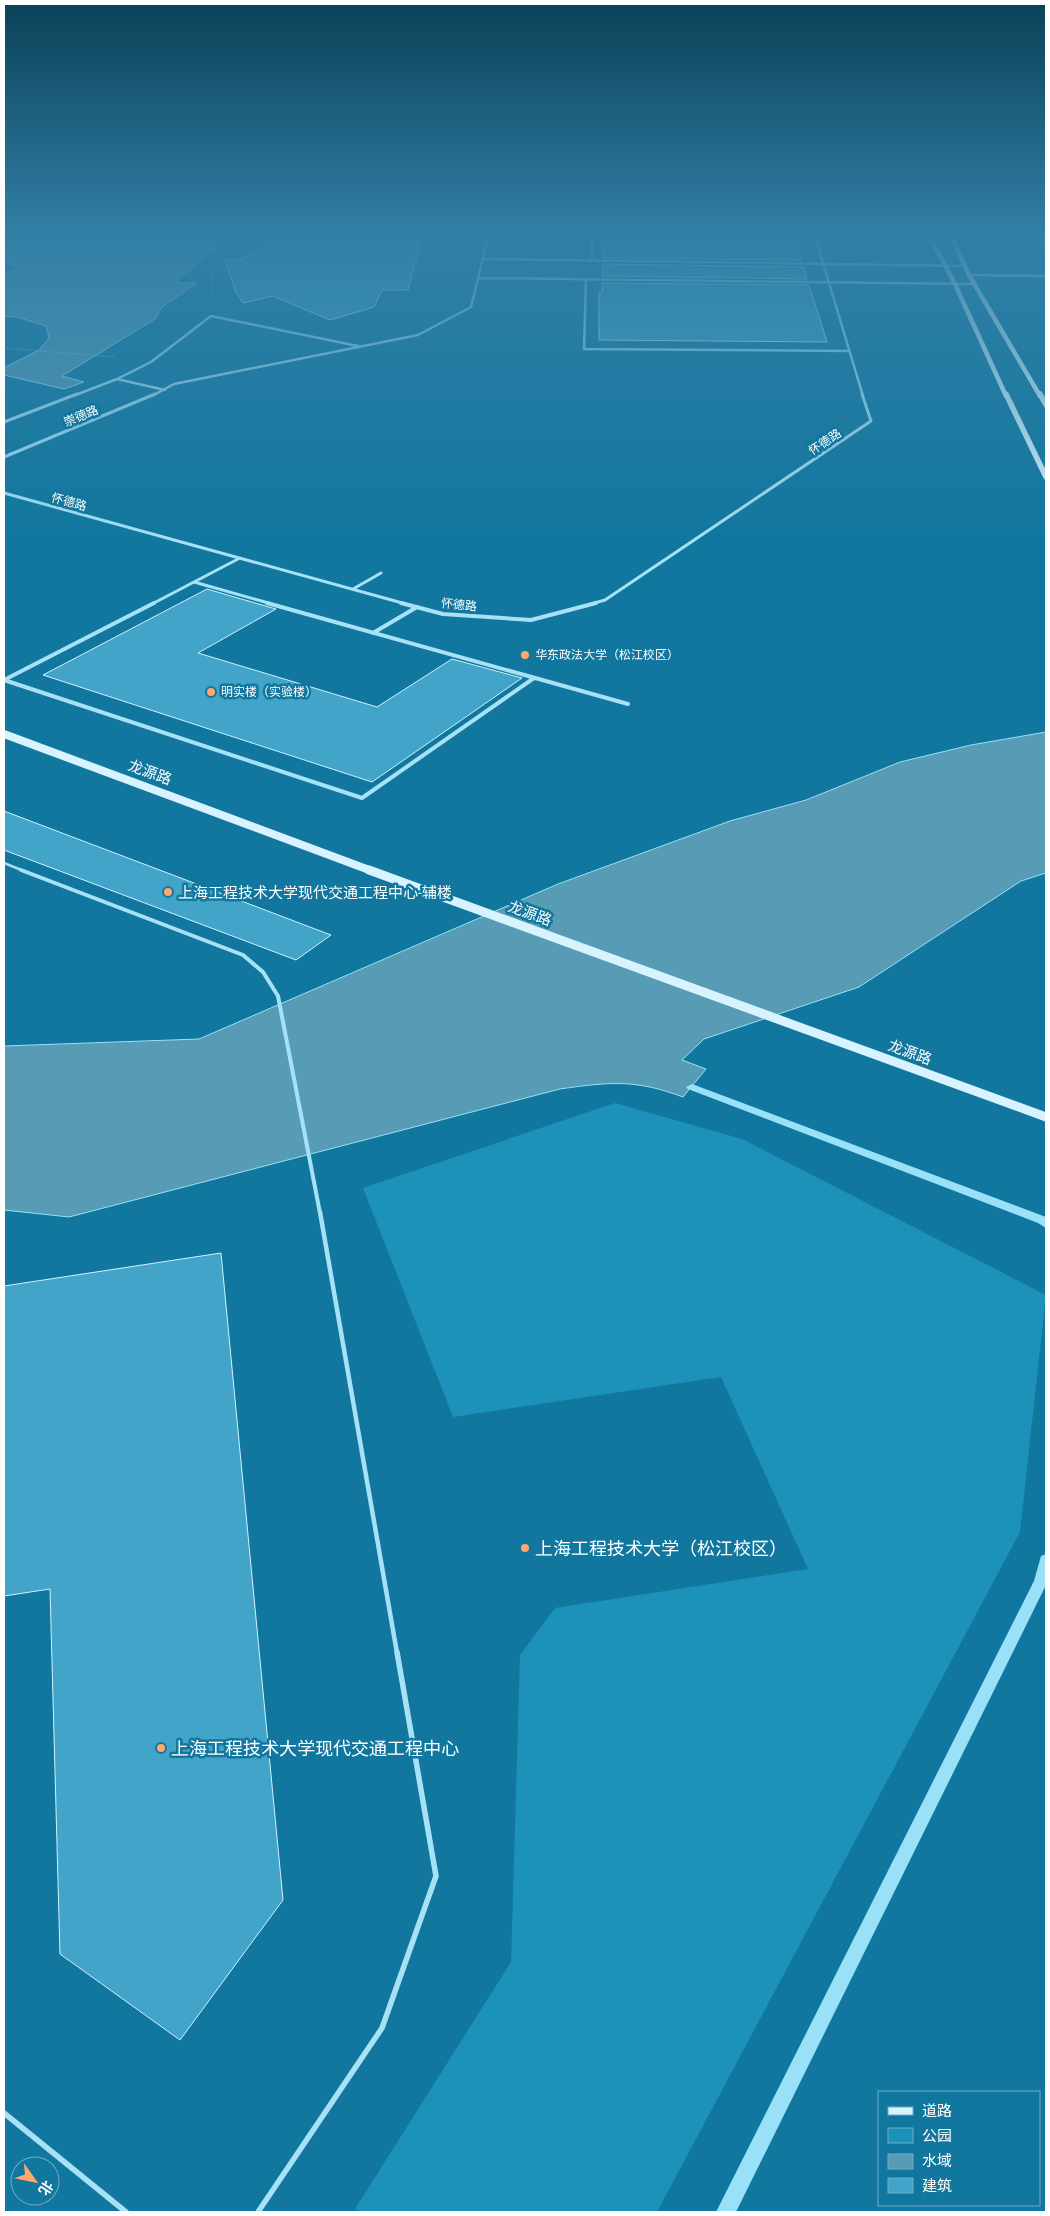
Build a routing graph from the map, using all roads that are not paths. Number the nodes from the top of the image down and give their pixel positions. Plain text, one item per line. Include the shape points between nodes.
1 (185, 336) edge
2 (312, 336) edge
3 (416, 336) edge
4 (584, 336) edge
5 (845, 336) edge
6 (978, 336) edge
7 (1006, 336) edge
8 (360, 346) junction
9 (849, 351) junction
10 (117, 379) junction
11 (166, 390) junction
12 (1046, 406) edge
13 (4, 422) edge
14 (4, 457) edge
15 (1046, 477) edge
16 (4, 493) edge
17 (241, 558) junction
18 (381, 573) dead end
19 (194, 582) junction
20 (353, 589) junction
21 (417, 606) junction
22 (373, 633) junction
23 (534, 678) junction
24 (628, 704) dead end
25 (4, 734) edge
26 (4, 863) edge
27 (278, 996) joint
28 (1046, 1117) edge
29 (312, 1166) joint
30 (4, 2113) edge
31 (126, 2212) edge
32 (258, 2212) edge

1 - 10 street, 崇德路 via 155,360
2 - 8 street, 崇德路
3 - 8 street, 崇德路
4 - 9 street via 584,349
5 - 9 street
6 - 15 main road
7 - 12 main road
8 - 11 street, 崇德路 via 174,384
9 - 21 street, 怀德路 via 872,421 605,600 531,620 443,614
10 - 11 street
10 - 13 street, 崇德路
11 - 14 street, 崇德路
16 - 17 street, 怀德路
17 - 19 street
17 - 20 street, 怀德路
18 - 20 street
19 - 22 street
19 - 23 street via 4,680 362,798
20 - 21 street, 怀德路
21 - 22 street
22 - 23 street
23 - 24 street
25 - 28 main road, 龙源路
26 - 27 lane via 243,955 263,972
27 - 29 lane
29 - 32 lane via 436,1876 382,2028
30 - 31 lane

